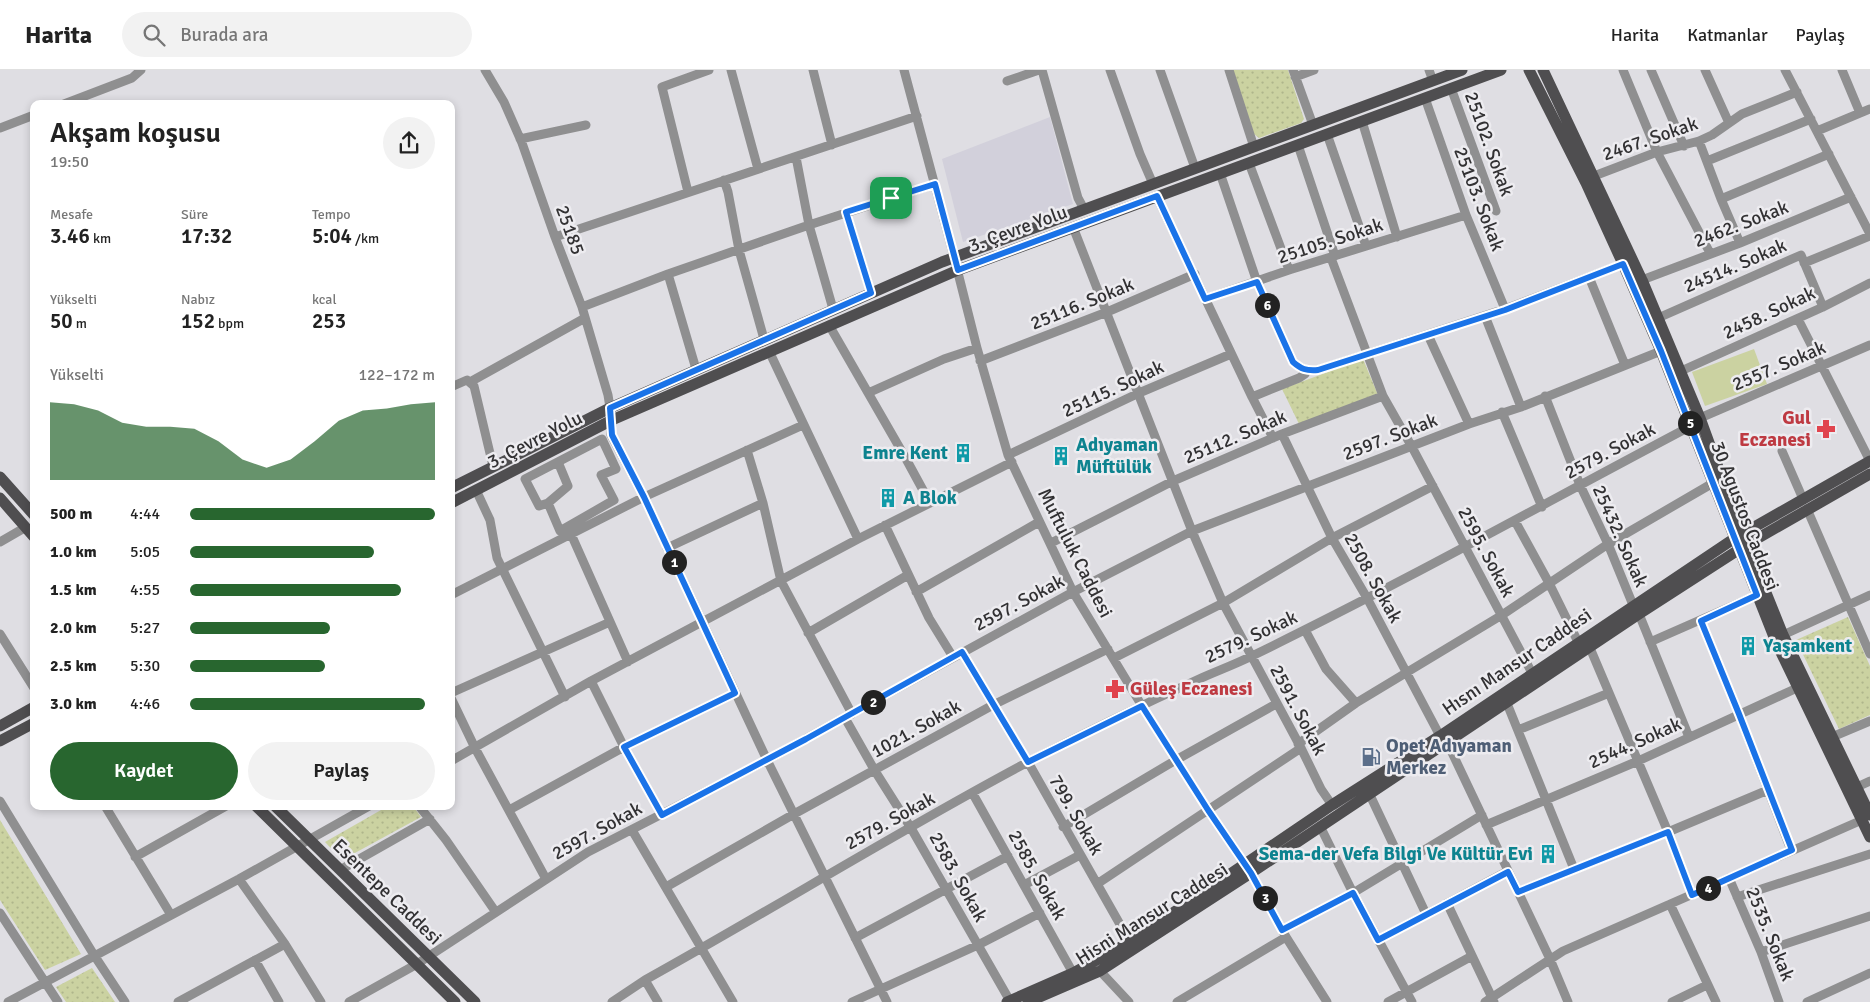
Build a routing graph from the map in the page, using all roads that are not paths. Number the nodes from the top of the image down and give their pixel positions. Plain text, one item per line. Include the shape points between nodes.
1 (141, 70) edge
2 (486, 70) edge
3 (709, 70) edge
4 (731, 70) edge
5 (813, 70) edge
6 (904, 70) edge
7 (1041, 70) edge
8 (1110, 70) edge
9 (1160, 70) edge
10 (1229, 70) edge
11 (1314, 70) edge
12 (1462, 70) edge
13 (1501, 70) edge
14 (1529, 70) edge
15 (1543, 70) edge
16 (1623, 70) edge
17 (1650, 70) edge
18 (1705, 70) edge
19 (1785, 70) edge
20 (1842, 70) edge
21 (1294, 73) edge
22 (1431, 75) edge
23 (1007, 81) dead end
24 (1451, 88) junction
25 (1797, 92) junction
26 (1425, 98) junction
27 (74, 100) edge
28 (1870, 109) edge
29 (1860, 113) junction
30 (917, 116) junction
31 (30, 117) edge
32 (1811, 119) junction
33 (1362, 121) junction
34 (1729, 123) junction
35 (586, 125) dead end
36 (1313, 125) junction
37 (0, 128) edge
38 (1817, 132) junction
39 (1327, 134) junction
40 (520, 139) junction
41 (1699, 141) junction
42 (832, 145) junction
43 (1298, 145) junction
44 (1684, 146) junction
45 (1254, 147) junction
46 (1658, 152) junction
47 (1829, 154) junction
48 (796, 157) junction
49 (1707, 161) junction
50 (1249, 163) junction
51 (1195, 168) junction
52 (758, 169) junction
53 (1220, 173) junction
54 (1594, 176) junction
55 (724, 180) junction
56 (935, 184) junction
57 (1153, 184) junction
58 (688, 192) junction
59 (1157, 196) junction
60 (1851, 197) junction
61 (1721, 199) junction
62 (1084, 209) junction
63 (1496, 211) dead end
64 (846, 212) junction
65 (1466, 215) junction
66 (809, 225) junction
67 (1073, 227) junction
68 (1870, 235) edge
69 (555, 237) junction
70 (1398, 237) junction
71 (1740, 243) junction
72 (1366, 246) junction
73 (739, 250) junction
74 (1710, 253) junction
75 (954, 257) junction
76 (1333, 257) junction
77 (1804, 263) junction
78 (1623, 264) junction
79 (958, 270) junction
80 (1289, 270) junction
81 (668, 274) junction
82 (1194, 274) junction
83 (1589, 277) junction
84 (1642, 280) junction
85 (1257, 282) junction
86 (1870, 282) edge
87 (871, 293) junction
88 (1205, 299) junction
89 (582, 307) junction
90 (1823, 307) junction
91 (833, 309) junction
92 (1505, 310) junction
93 (1107, 312) junction
94 (1485, 316) junction
95 (585, 318) junction
96 (1658, 318) junction
97 (1798, 319) junction
98 (829, 325) junction
99 (1428, 335) junction
100 (764, 339) junction
101 (1870, 345) edge
102 (977, 348) junction
103 (1661, 351) junction
104 (769, 352) junction
105 (1366, 353) junction
106 (1231, 354) junction
107 (980, 361) junction
108 (1625, 365) junction
109 (1822, 365) junction
110 (696, 369) junction
111 (1306, 371) junction
112 (1681, 371) junction
113 (470, 382) junction
114 (455, 385) edge
115 (868, 393) junction
116 (1139, 393) junction
117 (1252, 396) junction
118 (1382, 396) junction
119 (1545, 396) junction
120 (1521, 407) junction
121 (610, 408) junction
122 (1502, 412) junction
123 (1700, 418) junction
124 (612, 420) junction
125 (803, 424) junction
126 (1469, 424) junction
127 (1691, 426) junction
128 (1278, 436) junction
129 (1412, 447) junction
130 (748, 450) junction
131 (1782, 451) dead end
132 (1010, 458) junction
133 (1870, 461) edge
134 (558, 462) junction
135 (493, 466) junction
136 (1870, 474) edge
137 (0, 477) edge
138 (1173, 481) junction
139 (1713, 483) junction
140 (1580, 485) junction
141 (455, 486) edge
142 (1307, 486) junction
143 (1433, 486) junction
144 (476, 490) junction
145 (644, 497) junction
146 (0, 498) edge
147 (455, 501) edge
148 (548, 503) junction
149 (763, 503) junction
150 (930, 504) junction
151 (1805, 504) junction
152 (1542, 507) junction
153 (30, 511) edge
154 (599, 515) junction
155 (1515, 521) junction
156 (1039, 522) junction
157 (885, 525) junction
158 (26, 527) junction
159 (1192, 531) junction
160 (30, 532) edge
161 (571, 534) junction
162 (1738, 536) junction
163 (858, 538) junction
164 (1332, 538) junction
165 (0, 542) edge
166 (1051, 543) junction
167 (1608, 544) junction
168 (1743, 547) junction
169 (668, 548) junction
170 (1465, 548) junction
171 (502, 570) junction
172 (908, 575) junction
173 (781, 581) junction
174 (1549, 583) junction
175 (916, 592) junction
176 (1074, 592) junction
177 (455, 593) edge
178 (1757, 595) junction
179 (1870, 595) edge
180 (1367, 598) junction
181 (1222, 603) junction
182 (1848, 605) junction
183 (1636, 610) junction
184 (1502, 615) junction
185 (1701, 621) junction
186 (610, 622) junction
187 (702, 622) junction
188 (1305, 630) junction
189 (808, 632) junction
190 (0, 634) edge
191 (1784, 635) junction
192 (1578, 642) junction
193 (1650, 642) junction
194 (1590, 648) junction
195 (1108, 649) junction
196 (542, 652) junction
197 (1870, 654) edge
198 (958, 655) junction
199 (1251, 657) junction
200 (1114, 658) junction
201 (628, 662) junction
202 (1406, 672) junction
203 (1532, 673) junction
204 (591, 681) junction
205 (30, 682) edge
206 (1797, 688) junction
207 (455, 691) edge
208 (735, 693) junction
209 (1609, 693) junction
210 (565, 696) junction
211 (1506, 702) junction
212 (1356, 703) junction
213 (1276, 704) junction
214 (994, 705) junction
215 (455, 706) edge
216 (1142, 706) junction
217 (30, 709) edge
218 (1739, 714) junction
219 (849, 716) junction
220 (1870, 721) edge
221 (30, 725) edge
222 (0, 726) edge
223 (1518, 730) junction
224 (1689, 737) junction
225 (1832, 737) junction
226 (1443, 739) junction
227 (0, 741) edge
228 (1300, 746) junction
229 (624, 747) junction
230 (475, 748) junction
231 (455, 758) edge
232 (767, 760) junction
233 (1176, 760) junction
234 (1638, 761) junction
235 (1028, 762) junction
236 (875, 770) junction
237 (1870, 782) edge
238 (1856, 787) junction
239 (1768, 790) junction
240 (1369, 793) junction
241 (972, 794) junction
242 (1546, 798) junction
243 (0, 801) edge
244 (1332, 805) junction
245 (107, 810) edge
246 (219, 810) edge
247 (260, 810) edge
248 (280, 810) edge
249 (362, 810) edge
250 (422, 810) edge
251 (509, 810) junction
252 (1208, 810) junction
253 (794, 814) junction
254 (662, 815) junction
255 (1482, 815) junction
256 (1866, 817) edge
257 (430, 819) junction
258 (1486, 825) junction
259 (1320, 826) junction
260 (1063, 827) junction
261 (911, 828) junction
262 (632, 830) junction
263 (1668, 832) junction
264 (1870, 837) edge
265 (309, 840) junction
266 (297, 847) junction
267 (1792, 850) junction
268 (1870, 854) edge
269 (1080, 855) junction
270 (1008, 856) junction
271 (135, 857) junction
272 (1402, 863) junction
273 (1249, 869) junction
274 (1574, 869) junction
275 (340, 870) junction
276 (1508, 872) junction
277 (826, 877) junction
278 (239, 878) junction
279 (1729, 878) junction
280 (546, 879) junction
281 (1097, 884) junction
282 (1024, 885) junction
283 (666, 887) junction
284 (945, 889) junction
285 (1518, 892) junction
286 (1353, 893) junction
287 (1692, 895) junction
288 (1737, 897) junction
289 (1447, 903) junction
290 (1670, 904) junction
291 (496, 911) junction
292 (0, 913) edge
293 (1040, 914) junction
294 (1426, 914) junction
295 (171, 915) junction
296 (1870, 916) edge
297 (1284, 934) junction
298 (855, 938) junction
299 (1378, 940) junction
300 (1130, 942) junction
301 (285, 944) junction
302 (978, 945) junction
303 (703, 948) junction
304 (1761, 952) junction
305 (94, 955) junction
306 (427, 956) junction
307 (1472, 956) junction
308 (1550, 959) junction
309 (256, 960) junction
310 (416, 964) junction
311 (1100, 970) junction
312 (1073, 973) junction
313 (1870, 973) edge
314 (645, 980) junction
315 (45, 982) junction
316 (1707, 985) junction
317 (881, 990) junction
318 (1406, 992) junction
319 (1049, 998) edge
320 (1491, 1000) edge
321 (1008, 1001) edge
322 (1326, 1001) edge
323 (8, 1002) edge
324 (58, 1002) edge
325 (125, 1002) edge
326 (178, 1002) edge
327 (279, 1002) edge
328 (321, 1002) edge
329 (349, 1002) edge
330 (456, 1002) edge
331 (475, 1002) edge
332 (612, 1002) edge
333 (658, 1002) edge
334 (733, 1002) edge
335 (852, 1002) edge
336 (887, 1002) edge
337 (1028, 1002) edge
338 (1129, 1002) edge
339 (1177, 1002) edge
340 (1388, 1002) edge
341 (1412, 1002) edge
342 (1568, 1002) edge
343 (1672, 1002) edge
344 (1716, 1002) edge
345 (1779, 1002) edge
346 (1807, 1002) edge

1 - 27 street via 132,78
2 - 40 street, 25185
3 - 58 street via 662,87
4 - 52 street
5 - 42 street
6 - 30 street, Muftuluk Caddesi
7 - 23 street
7 - 62 street
8 - 57 street
9 - 51 street
10 - 45 street
11 - 21 street
12 - 22 main road, 3. Çevre Yolu
13 - 24 main road, 3. Çevre Yolu
14 - 78 main road, 30 Agustos Caddesi
15 - 54 main road, 30 Agustos Caddesi
16 - 46 street
17 - 44 street
18 - 34 street
19 - 25 street
20 - 29 street
21 - 36 street
22 - 36 main road, 3. Çevre Yolu
24 - 26 main road, 3. Çevre Yolu
24 - 63 street, 25102. Sokak
25 - 32 street
25 - 34 street, 2467. Sokak via 1742,114
26 - 33 main road, 3. Çevre Yolu
26 - 65 street, 25103. Sokak
28 - 29 street
29 - 38 street
30 - 42 street
30 - 56 street, Muftuluk Caddesi
31 - 37 street
32 - 38 street
32 - 49 street
33 - 39 main road, 3. Çevre Yolu
33 - 70 street
34 - 41 street, 2467. Sokak
35 - 40 street
36 - 45 main road, 3. Çevre Yolu
38 - 47 street
39 - 43 main road, 3. Çevre Yolu
39 - 72 street
40 - 69 street, 25185
41 - 44 street, 2467. Sokak
41 - 49 street
42 - 48 street
43 - 50 main road, 3. Çevre Yolu
43 - 76 street
44 - 46 street, 2467. Sokak
45 - 51 main road, 3. Çevre Yolu
46 - 54 street, 2467. Sokak
46 - 74 street
47 - 60 street
47 - 61 street
48 - 52 street
48 - 66 street
49 - 61 street
50 - 53 main road, 3. Çevre Yolu
50 - 80 street
51 - 57 main road, 3. Çevre Yolu
52 - 55 street
53 - 59 main road, 3. Çevre Yolu
53 - 85 street
54 - 84 main road, 30 Agustos Caddesi
55 - 58 street
55 - 73 street
56 - 64 street
56 - 75 street, Muftuluk Caddesi
57 - 62 main road, 3. Çevre Yolu
58 - 69 street
59 - 67 main road, 3. Çevre Yolu
59 - 82 street, 2508. Sokak
60 - 68 street
60 - 71 street, 2462. Sokak
61 - 71 street
62 - 75 main road, 3. Çevre Yolu
64 - 66 street
64 - 87 street
65 - 70 street, 25105. Sokak
65 - 92 street, 25103. Sokak
66 - 73 street
66 - 91 street
67 - 79 main road, 3. Çevre Yolu
67 - 93 street, 2591. Sokak
68 - 77 street
69 - 89 street, 25185
70 - 72 street, 25105. Sokak
71 - 74 street, 2462. Sokak
72 - 76 street, 25105. Sokak
73 - 81 street
73 - 100 street
74 - 84 street, 2462. Sokak
75 - 79 street, Muftuluk Caddesi
75 - 87 main road, 3. Çevre Yolu
76 - 80 street, 25105. Sokak
76 - 105 street
77 - 90 street, 24514. Sokak
77 - 96 street, 24514. Sokak via 1801,256
78 - 83 street
78 - 103 main road, 30 Agustos Caddesi
79 - 98 main road, 3. Çevre Yolu
79 - 102 street, Muftuluk Caddesi
80 - 85 street, 25105. Sokak
81 - 89 street
81 - 110 street
82 - 88 street, 2508. Sokak
82 - 93 street, 25116. Sokak
83 - 92 street
83 - 108 street
84 - 96 main road, 30 Agustos Caddesi
85 - 88 street, 25105. Sokak
85 - 111 street via 1293,362
86 - 90 street, 2458. Sokak
87 - 91 main road, 3. Çevre Yolu
88 - 106 street, 2508. Sokak
89 - 95 street, 25185
90 - 97 street, 2458. Sokak
91 - 100 main road, 3. Çevre Yolu
92 - 94 street
93 - 107 street, 25116. Sokak
93 - 116 street, 2591. Sokak
94 - 99 street
94 - 120 street
95 - 113 street
95 - 121 street, 25185
96 - 112 main road, 30 Agustos Caddesi
97 - 109 street
97 - 112 street, 2458. Sokak
98 - 104 main road, 3. Çevre Yolu
98 - 115 street
99 - 105 street
99 - 126 street
100 - 110 main road, 3. Çevre Yolu
101 - 109 street, 2557. Sokak
102 - 107 street, Muftuluk Caddesi
102 - 115 street
103 - 108 street, 2597. Sokak
103 - 127 main road, 30 Agustos Caddesi
104 - 124 main road, 3. Çevre Yolu
104 - 125 street
105 - 111 street
105 - 118 street
106 - 116 street, 25115. Sokak
106 - 117 street, 2508. Sokak
107 - 132 street, Muftuluk Caddesi
108 - 119 street, 2597. Sokak
109 - 123 street, 2557. Sokak
109 - 133 street
110 - 121 main road, 3. Çevre Yolu
111 - 117 street via 1303,376
112 - 123 main road, 30 Agustos Caddesi
113 - 114 street
113 - 135 street via 474,386
115 - 150 street
116 - 132 street, 25115. Sokak
116 - 138 street, 2591. Sokak
117 - 128 street, 2508. Sokak
118 - 128 street, 25112. Sokak
118 - 129 street
119 - 120 street, 2597. Sokak
119 - 140 street, 25432. Sokak
120 - 122 street, 2597. Sokak
121 - 124 street, 25185
121 - 135 main road, 3. Çevre Yolu
122 - 126 street, 2597. Sokak
122 - 152 street
123 - 162 main road, 30 Agustos Caddesi
124 - 144 main road, 3. Çevre Yolu
124 - 145 street, 25185 via 612,435
125 - 130 street
125 - 163 street
126 - 129 street, 2597. Sokak
127 - 139 main road, 30 Agustos Caddesi
127 - 140 street, 2579. Sokak
128 - 138 street, 25112. Sokak
128 - 142 street, 2508. Sokak
129 - 142 street, 2597. Sokak
129 - 143 street, 2595. Sokak
130 - 145 street
130 - 149 street, 2583. Sokak
131 - 151 street
132 - 150 street, 25115. Sokak
132 - 156 street, Muftuluk Caddesi
133 - 151 main road, Hısnı Mansur Caddesi
134 - 148 street via 568,486
134 - 148 street via 525,479 539,506
134 - 154 street via 602,439 616,468 602,476 614,500
135 - 141 main road, 3. Çevre Yolu
136 - 151 main road, Hisni Mansur Caddesi
137 - 153 main road
138 - 159 street, 2591. Sokak
138 - 166 street, 25112. Sokak
139 - 162 main road, 30 Agustos Caddesi
139 - 167 street
140 - 152 street, 2579. Sokak
140 - 167 street, 25432. Sokak
142 - 159 street, 2597. Sokak
142 - 164 street, 2508. Sokak
143 - 164 street
143 - 170 street, 2595. Sokak
144 - 147 main road, 3. Çevre Yolu
144 - 171 street via 490,520
145 - 154 street
145 - 169 street, 25185
146 - 158 main road
148 - 154 street via 560,531
149 - 169 street
149 - 173 street, 2583. Sokak
150 - 157 street, 25115. Sokak
151 - 162 main road, Hısnı Mansur Caddesi
151 - 168 main road, Hisni Mansur Caddesi
151 - 182 street
152 - 155 street, 2579. Sokak
154 - 161 street
155 - 170 street, 2579. Sokak
155 - 174 street
156 - 166 street, Muftuluk Caddesi
156 - 175 street
157 - 163 street, 25115. Sokak
157 - 172 street, 799. Sokak
158 - 160 main road
158 - 165 street
159 - 176 street, 2597. Sokak
159 - 181 street, 2591. Sokak
161 - 171 street
161 - 186 street
162 - 168 main road, 30 Agustos Caddesi
162 - 183 main road, Hısnı Mansur Caddesi
163 - 173 street, 25115. Sokak
164 - 180 street, 2508. Sokak
164 - 181 street
166 - 176 street, Muftuluk Caddesi
167 - 174 street
167 - 183 street, 25432. Sokak
168 - 178 main road, 30 Agustos Caddesi
168 - 183 main road, Hisni Mansur Caddesi
168 - 191 main road, 30 Agustos Caddesi
169 - 187 street, 25185
170 - 180 street, 2579. Sokak
170 - 184 street, 2595. Sokak
171 - 177 street
171 - 196 street
172 - 175 street, 799. Sokak
172 - 189 street
173 - 187 street, 25115. Sokak
173 - 189 street, 2583. Sokak
174 - 184 street
174 - 192 street
175 - 198 street, 799. Sokak via 929,618
176 - 195 street, Muftuluk Caddesi
176 - 198 street, 2597. Sokak
178 - 185 street
178 - 206 main road, 30 Agustos Caddesi
179 - 182 street
180 - 188 street, 2579. Sokak
180 - 202 street, 2508. Sokak
181 - 199 street, 2591. Sokak
181 - 200 street
182 - 191 street
182 - 197 street
183 - 192 main road, Hısnı Mansur Caddesi
183 - 193 street, 25432. Sokak
183 - 194 main road, Hisni Mansur Caddesi
184 - 202 street
184 - 203 street, 2595. Sokak
185 - 193 street
185 - 218 street
186 - 196 street
186 - 201 street
187 - 201 street, 25115. Sokak
187 - 208 street, 25185
188 - 199 street, 2579. Sokak
188 - 212 street via 1326,669
189 - 219 street, 2583. Sokak
190 - 205 street
191 - 225 main road, 30 Agustos Caddesi
192 - 203 main road, Hısnı Mansur Caddesi
193 - 224 street, 25432. Sokak
194 - 209 street
194 - 211 main road, Hisni Mansur Caddesi
195 - 200 street, Muftuluk Caddesi
195 - 214 street, 1021. Sokak
196 - 207 street
196 - 210 street
198 - 214 street, 799. Sokak
198 - 219 street, 2597. Sokak
199 - 213 street, 2591. Sokak
199 - 216 street, 2579. Sokak
200 - 216 street, Muftuluk Caddesi
201 - 204 street, 25115. Sokak
202 - 212 street
202 - 226 street, 2508. Sokak
203 - 226 main road, Hısnı Mansur Caddesi
204 - 210 street, 25115. Sokak
204 - 229 street
206 - 218 street, 2544. Sokak
206 - 256 main road, 30 Agustos Caddesi
208 - 229 street
208 - 232 street, 25185
209 - 223 street
209 - 234 street
210 - 230 street, 25115. Sokak
211 - 223 street
211 - 226 main road, Hisni Mansur Caddesi
212 - 228 street
213 - 228 street, 2591. Sokak
213 - 233 street
214 - 235 street, 799. Sokak
214 - 236 street, 1021. Sokak
215 - 230 street
216 - 233 street, Muftuluk Caddesi
216 - 235 street, 2579. Sokak
217 - 222 main road
218 - 224 street, 2544. Sokak
218 - 239 street
219 - 232 street, 2597. Sokak
219 - 236 street, 2583. Sokak
220 - 225 street
221 - 227 main road
223 - 242 street
224 - 234 street, 2544. Sokak
225 - 238 main road, 30 Agustos Caddesi
226 - 240 main road, Hisni Mansur Caddesi
226 - 244 main road, Hısnı Mansur Caddesi
226 - 255 street, 2508. Sokak
228 - 244 street, 2591. Sokak
228 - 252 street
229 - 251 street
229 - 254 street
230 - 231 street, 25115. Sokak
230 - 251 street
232 - 253 street, 25185
232 - 254 street, 2597. Sokak
233 - 252 street, Muftuluk Caddesi
233 - 260 street
234 - 242 street, 2544. Sokak
234 - 263 street
235 - 241 street, 2579. Sokak
235 - 260 street, 799. Sokak
236 - 253 street, 1021. Sokak
236 - 261 street, 2583. Sokak
237 - 238 street
238 - 256 main road, 30 Agustos Caddesi
239 - 263 street
239 - 267 street
240 - 259 main road, Hisni Mansur Caddesi
240 - 272 street
241 - 261 street, 2579. Sokak
241 - 270 street, 2585. Sokak
242 - 258 street, 2544. Sokak
242 - 274 street
243 - 305 street
244 - 273 main road, Hısnı Mansur Caddesi
245 - 271 street
246 - 271 street
247 - 266 main road, Esentepe Caddesi
248 - 265 main road, Esentepe Caddesi
249 - 265 street
250 - 257 street
251 - 280 street
252 - 273 street, Muftuluk Caddesi
252 - 281 street
253 - 277 street, 25185
253 - 283 street, 1021. Sokak
254 - 262 street, 2597. Sokak
255 - 258 street, 2508. Sokak
255 - 272 street
256 - 264 main road, 30 Agustos Caddesi
256 - 267 street
257 - 275 street
257 - 291 street
258 - 276 street, 2508. Sokak
259 - 273 main road, Hisni Mansur Caddesi
259 - 286 street
260 - 269 street, 799. Sokak
261 - 277 street, 2579. Sokak
261 - 284 street, 2583. Sokak
262 - 280 street, 2597. Sokak via 588,852
262 - 283 street
263 - 274 street
263 - 287 street
265 - 266 street
265 - 275 main road, Esentepe Caddesi
266 - 278 street
266 - 310 main road, Esentepe Caddesi
267 - 279 street
268 - 288 street
269 - 281 street, 799. Sokak
269 - 282 street
270 - 282 street, 2585. Sokak
270 - 284 street
271 - 295 street
272 - 286 street
272 - 294 street
273 - 297 street, Muftuluk Caddesi
273 - 300 main road, Hısnı Mansur Caddesi
273 - 311 main road, Hisni Mansur Caddesi
274 - 285 street
275 - 306 main road, Esentepe Caddesi
276 - 285 street, 2508. Sokak
276 - 289 street
277 - 298 street, 25185
277 - 303 street, 2579. Sokak
278 - 295 street
278 - 301 street
279 - 287 street
279 - 288 street, 2535. Sokak
280 - 291 street, 2597. Sokak
281 - 300 street, 799. Sokak
282 - 293 street, 2585. Sokak
283 - 303 street
284 - 298 street
284 - 302 street, 2583. Sokak
285 - 308 street, 2508. Sokak
286 - 297 street
286 - 299 street
287 - 290 street
288 - 304 street, 2535. Sokak
289 - 294 street
289 - 307 street
290 - 308 street
290 - 316 street
291 - 306 street, 2597. Sokak
292 - 315 street
293 - 302 street
293 - 312 street, 2585. Sokak
294 - 299 street
295 - 305 street
296 - 304 street
297 - 322 street, Muftuluk Caddesi
297 - 339 street
298 - 317 street, 25185
299 - 318 street
300 - 312 main road, Hısnı Mansur Caddesi
301 - 309 street
301 - 328 street
302 - 317 street
302 - 321 street, 2583. Sokak
303 - 314 street, 2579. Sokak
303 - 334 street
304 - 345 street, 2535. Sokak
305 - 315 street
305 - 325 street
306 - 310 street, 2597. Sokak
306 - 331 main road, Esentepe Caddesi
307 - 318 street
307 - 320 street
308 - 320 street
308 - 342 street, 2508. Sokak
309 - 326 street
309 - 327 street
310 - 329 street, 2597. Sokak
310 - 330 main road, Esentepe Caddesi
311 - 319 main road, Hisni Mansur Caddesi
311 - 338 street
312 - 321 main road, Hısnı Mansur Caddesi
313 - 346 street
314 - 332 street, 2579. Sokak
314 - 333 street
315 - 323 street
315 - 324 street
316 - 343 street
316 - 344 street
317 - 335 street
317 - 336 street, 25185
318 - 340 street
318 - 341 street
319 - 337 main road, Hisni Mansur Caddesi

